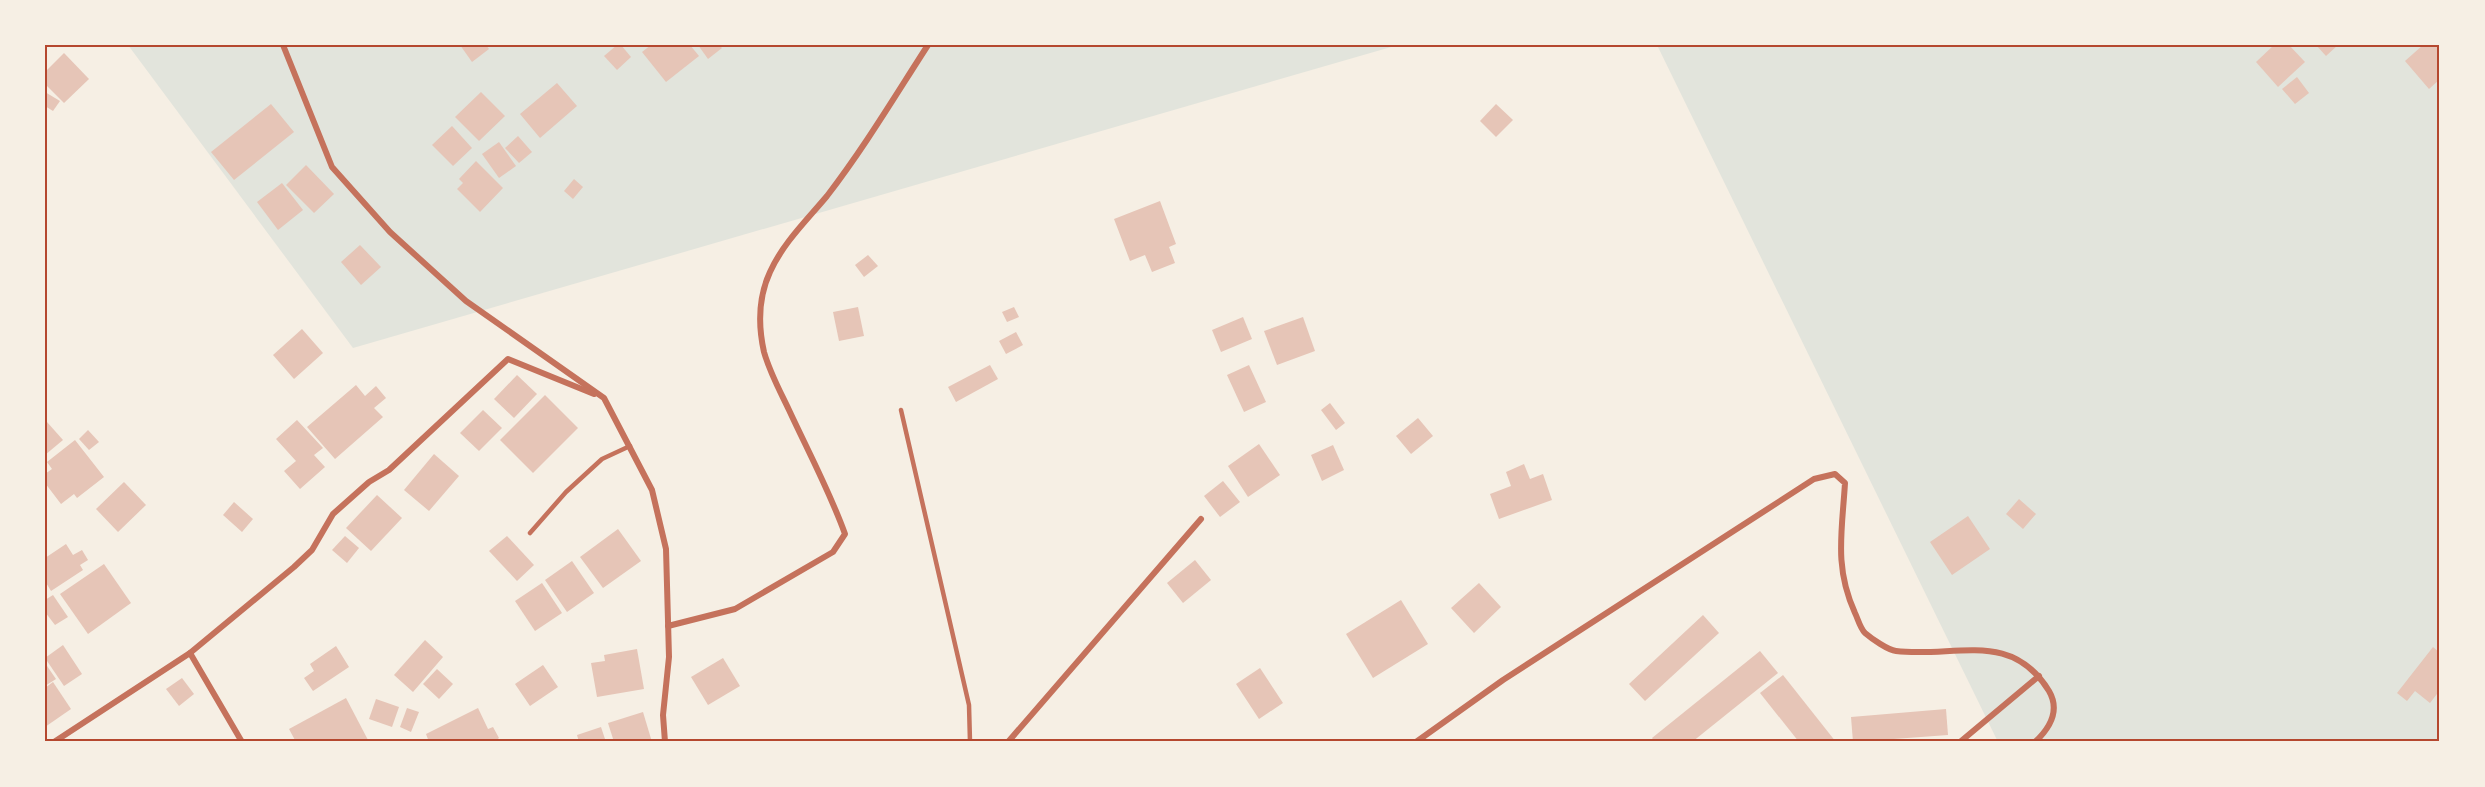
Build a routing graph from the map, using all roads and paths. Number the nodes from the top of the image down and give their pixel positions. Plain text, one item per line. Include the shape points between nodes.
1 (283, 45) edge
2 (928, 45) edge
3 (604, 398) junction
4 (901, 410) dead end
5 (630, 446) junction
6 (1202, 519) dead end
7 (530, 533) dead end
8 (668, 626) junction
9 (190, 653) junction
10 (2039, 676) junction
11 (54, 742) edge
12 (242, 742) edge
13 (665, 742) edge
14 (970, 742) edge
15 (1008, 742) edge
16 (1416, 742) edge
17 (1960, 742) edge
18 (2035, 742) edge

1 - 3 street via 332,167 390,232 466,301
2 - 8 street via 858,153 800,225 771,270 764,289 759,326 765,353 845,534 833,552 735,609
3 - 5 street
3 - 9 street via 508,359 389,470 333,514 312,550 294,567
4 - 14 lane via 969,705
5 - 7 lane via 602,459
5 - 8 street via 652,490 666,549
6 - 15 street
8 - 13 street
9 - 11 street
9 - 12 street
10 - 16 street via 2025,662 1998,650 1894,651 1863,632 1844,589 1840,567 1845,483 1835,474 1814,479 1503,680
10 - 17 street
10 - 18 street via 2054,700 2051,725

